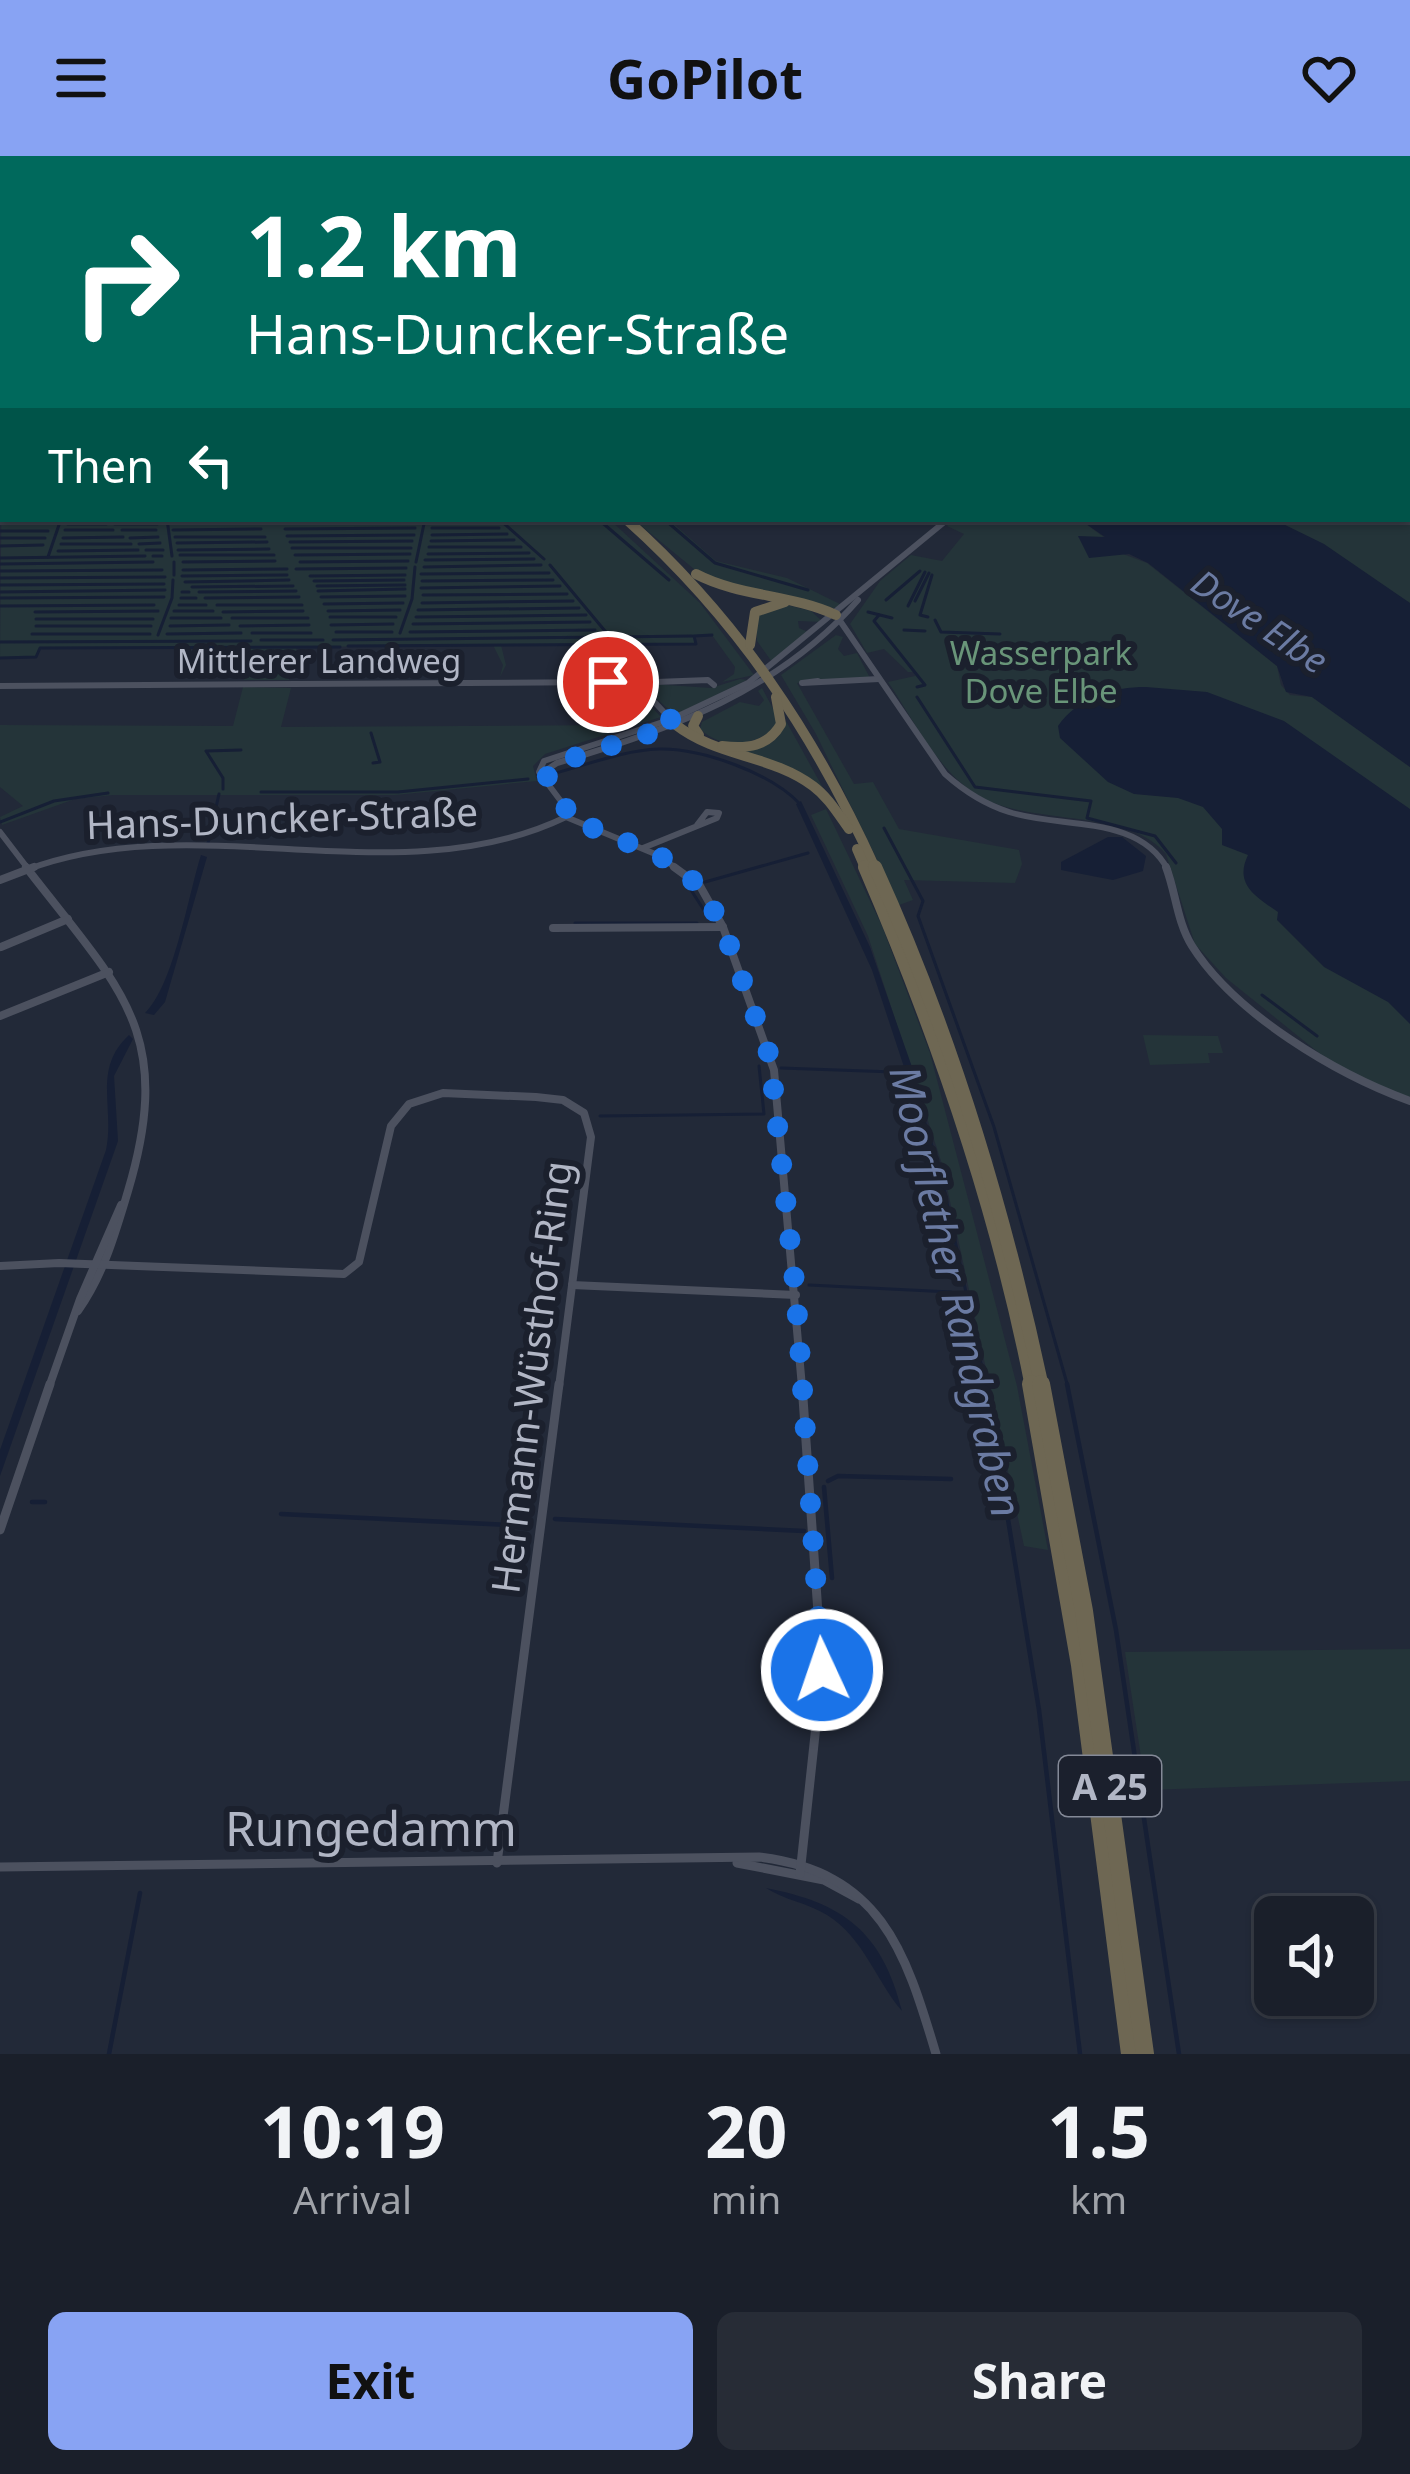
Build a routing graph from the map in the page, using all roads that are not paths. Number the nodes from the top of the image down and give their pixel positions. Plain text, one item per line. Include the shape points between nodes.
1 (619, 522) edge
2 (630, 522) edge
3 (945, 522) edge
4 (668, 554) junction
5 (833, 622) junction
6 (850, 635) junction
7 (750, 645) junction
8 (880, 679) junction
9 (694, 681) dead end
10 (818, 681) dead end
11 (0, 686) edge
12 (749, 686) junction
13 (638, 688) junction
14 (776, 697) junction
15 (698, 716) junction
16 (676, 722) junction
17 (699, 736) junction
18 (566, 817) junction
19 (697, 825) dead end
20 (849, 830) junction
21 (0, 832) edge
22 (643, 848) junction
23 (28, 868) junction
24 (0, 880) edge
25 (68, 919) junction
26 (723, 927) junction
27 (553, 928) dead end
28 (2, 947) edge
29 (110, 972) junction
30 (0, 1016) edge
31 (1410, 1101) edge
32 (99, 1264) junction
33 (0, 1267) edge
34 (572, 1285) junction
35 (796, 1295) junction
36 (0, 1530) edge
37 (0, 1863) edge
38 (497, 1863) junction
39 (800, 1868) junction
40 (936, 2054) edge
41 (1130, 2054) edge
42 (1145, 2054) edge

1 - 14 highway, A 25 via 704,602
2 - 4 highway, A 25
3 - 5 street
4 - 5 highway via 724,588 806,601
4 - 7 highway, A 25
5 - 6 street
5 - 6 street
5 - 7 highway via 788,602 762,607 750,621
5 - 12 street
6 - 8 street
7 - 42 highway, A 25 via 850,812 927,981 1012,1248 1070,1519
8 - 10 street
8 - 31 street via 945,774 973,797 1003,811 1130,833 1157,847 1186,933 1216,973 1322,1059
9 - 13 street, Mittlerer Landweg
11 - 13 street, Mittlerer Landweg
12 - 15 street
12 - 16 street
13 - 16 street
14 - 17 highway via 781,724 767,741 731,748
14 - 20 highway, A 25
15 - 16 street
15 - 17 highway
16 - 17 highway
16 - 18 street via 548,759 538,770
16 - 20 highway via 712,750 800,778
18 - 22 street
18 - 23 street, Hans-Duncker-Straße via 476,844 104,850
19 - 22 street
20 - 41 highway, A 25 via 916,984 1008,1281 1059,1541
21 - 23 street
22 - 26 street via 693,879
23 - 24 street, Hans-Duncker-Straße
23 - 25 street
25 - 28 street
25 - 29 street
26 - 27 street
26 - 35 street via 774,1070
29 - 30 street
29 - 32 street via 137,1021 150,1078 145,1137
32 - 33 street
32 - 34 street, Hermann-Wüsthof-Ring via 353,1270 400,1111 442,1093 544,1097 576,1107 591,1130
32 - 36 street
34 - 35 street
34 - 38 street, Hermann-Wüsthof-Ring
35 - 39 street via 822,1670
37 - 38 street, Rungedamm
38 - 39 street, Rungedamm
39 - 40 street, Rungedamm via 869,1906 901,1958

